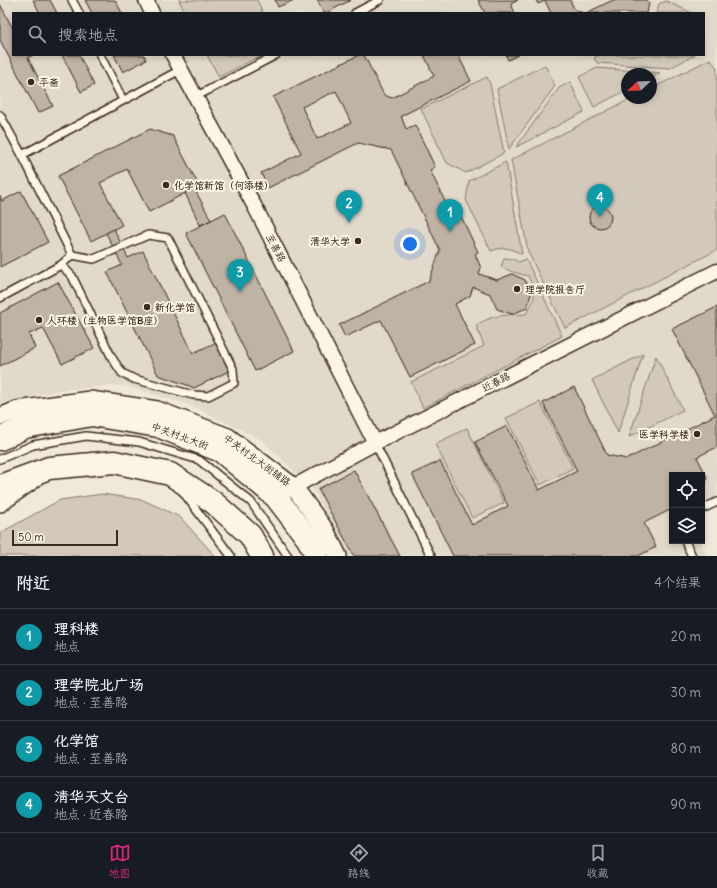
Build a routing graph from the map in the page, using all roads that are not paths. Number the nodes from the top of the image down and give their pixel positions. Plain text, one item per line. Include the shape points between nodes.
1 (72, 0) edge
2 (146, 0) edge
3 (380, 0) edge
4 (78, 12) edge
5 (152, 12) edge
6 (357, 12) edge
7 (101, 56) edge
8 (173, 56) edge
9 (274, 56) edge
10 (180, 70) junction
11 (195, 97) junction
12 (123, 100) junction
13 (0, 115) edge
14 (22, 155) junction
15 (72, 255) junction
16 (61, 265) junction
17 (717, 271) edge
18 (0, 298) edge
19 (0, 417) edge
20 (0, 439) edge
21 (375, 443) junction
22 (0, 459) edge
23 (50, 468) junction
24 (170, 474) junction
25 (0, 486) edge
26 (285, 492) junction
27 (717, 502) edge
28 (0, 503) edge
29 (704, 508) edge
30 (686, 544) edge
31 (231, 556) edge
32 (262, 556) edge
33 (288, 556) edge
34 (318, 556) edge
35 (338, 556) edge
36 (431, 556) edge
37 (692, 556) edge

1 - 4 lane
2 - 5 street
3 - 6 lane
7 - 12 lane
8 - 10 street, 至善路
9 - 11 lane
10 - 11 street, 至善路
10 - 12 lane
11 - 21 street, 至善路 via 256,209
12 - 14 lane
13 - 14 lane
14 - 15 lane
15 - 16 lane
15 - 16 lane via 94,259 148,235 168,238 233,369 234,383 208,396 193,395 134,379 122,373 112,358 72,276
16 - 18 lane
17 - 21 street, 近春路
19 - 26 street, 中关村北大街辅路 via 17,410 90,400 157,410 228,437
20 - 26 main road, 中关村北大街 via 25,427 92,415 158,426 221,451
21 - 26 street, 近春路
21 - 36 lane
22 - 33 lane, 中关村北大街 via 33,445 86,436 139,442 199,460 251,502
23 - 24 main road via 114,462
23 - 25 main road
23 - 28 street
24 - 31 lane
24 - 32 main road via 213,502 250,535
26 - 34 main road, 中关村北大街
26 - 35 street, 中关村北大街辅路 via 325,530
27 - 29 lane
30 - 37 lane

